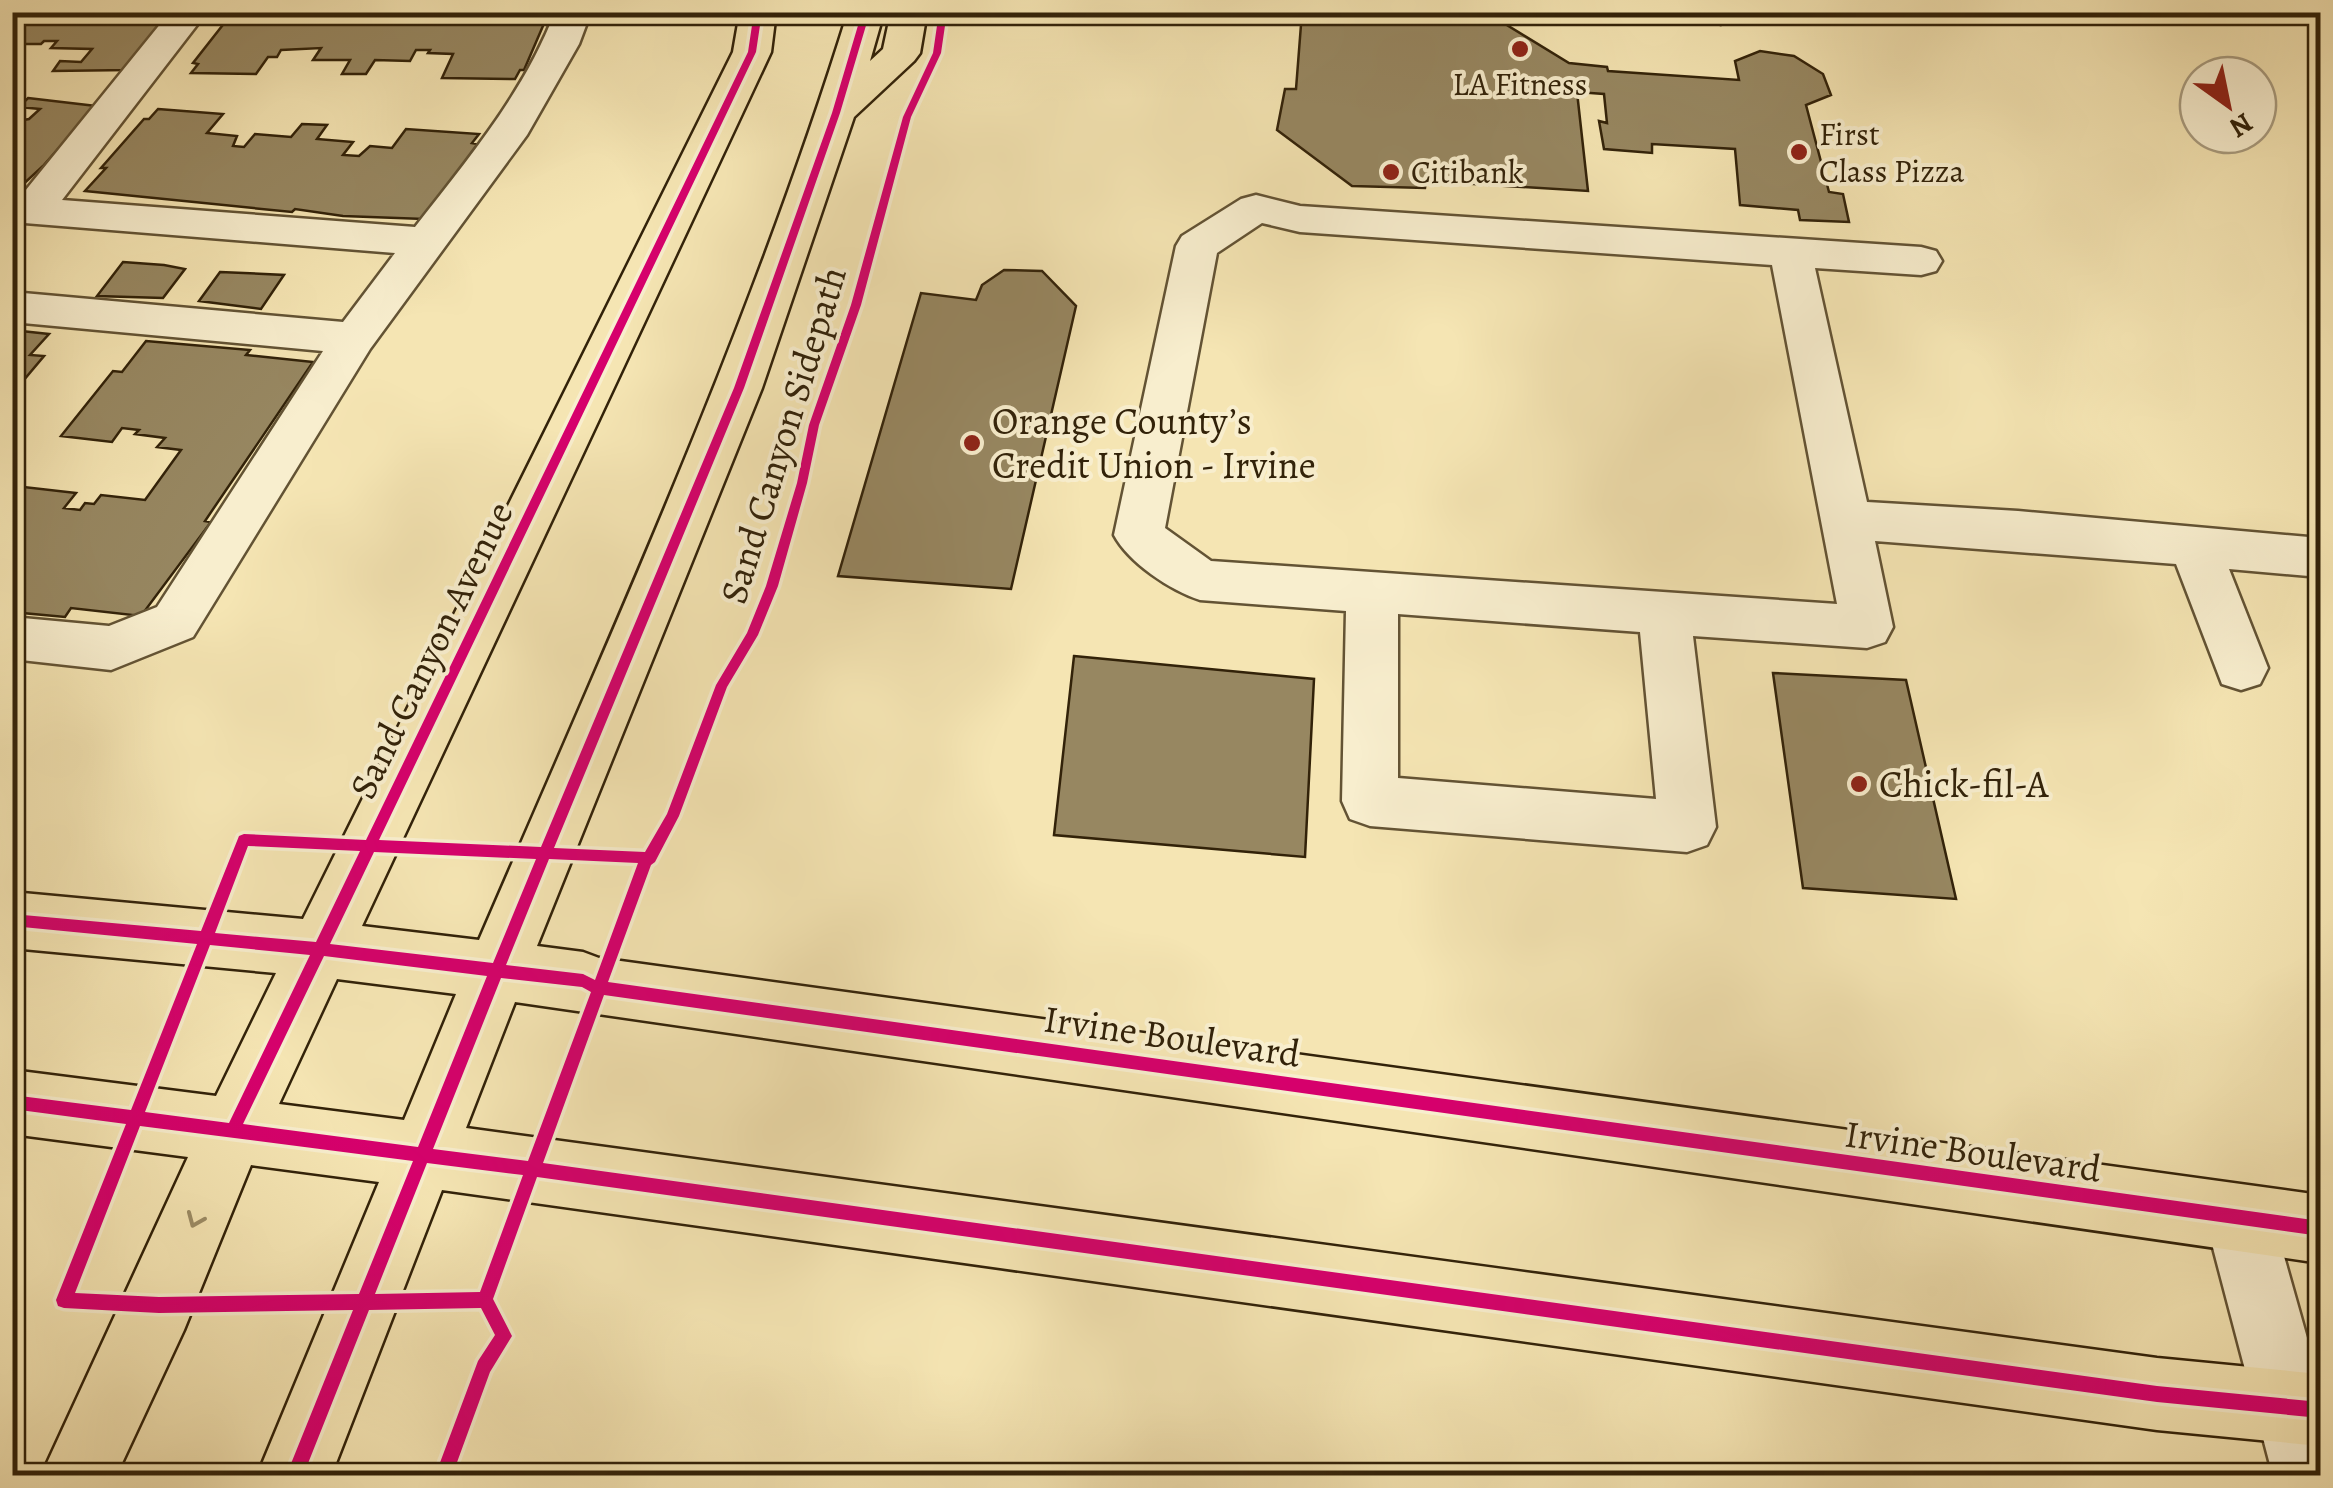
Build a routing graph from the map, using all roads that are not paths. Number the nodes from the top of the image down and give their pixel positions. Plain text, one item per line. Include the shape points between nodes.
1 (190, 12) edge
2 (574, 12) edge
3 (758, 12) edge
4 (866, 12) edge
5 (910, 12) edge
6 (836, 113) junction
7 (22, 210) edge
8 (429, 242) junction
9 (1791, 255) junction
10 (1921, 261) dead end
11 (12, 306) edge
12 (354, 338) junction
13 (1846, 520) junction
14 (2195, 547) junction
15 (2320, 558) edge
16 (1372, 592) junction
17 (1664, 613) junction
18 (12, 638) edge
19 (2241, 668) dead end
20 (12, 920) edge
21 (320, 949) junction
22 (496, 972) junction
23 (12, 1102) edge
24 (233, 1130) junction
25 (424, 1156) junction
26 (2240, 1221) junction
27 (2320, 1229) edge
28 (2306, 1408) edge
29 (78, 1476) edge
30 (294, 1476) edge
31 (2310, 1476) edge

1 - 7 street
2 - 8 street via 507,135
3 - 21 main road, Sand Canyon Avenue via 752,52
4 - 6 main road
5 - 6 main road via 901,53
6 - 22 main road via 739,388
7 - 8 street
8 - 12 street
9 - 10 street
9 - 13 street
9 - 16 street via 1300,219 1256,208 1197,246 1139,535 1200,580
11 - 12 street
12 - 18 street via 175,622 110,648
13 - 14 street
13 - 17 street via 1866,627
14 - 15 street
14 - 19 street
16 - 17 street
16 - 17 street via 1370,801 1687,827
20 - 21 main road, Irvine Boulevard
21 - 22 main road, Irvine Boulevard
21 - 24 main road, Sand Canyon Avenue
22 - 25 main road
22 - 26 main road, Irvine Boulevard
23 - 24 main road
24 - 25 main road
24 -> 29 main road, Sand Canyon Avenue
25 - 28 main road via 2156,1394
25 - 30 main road
26 - 27 main road, Irvine Boulevard
26 - 28 street
28 - 31 street

